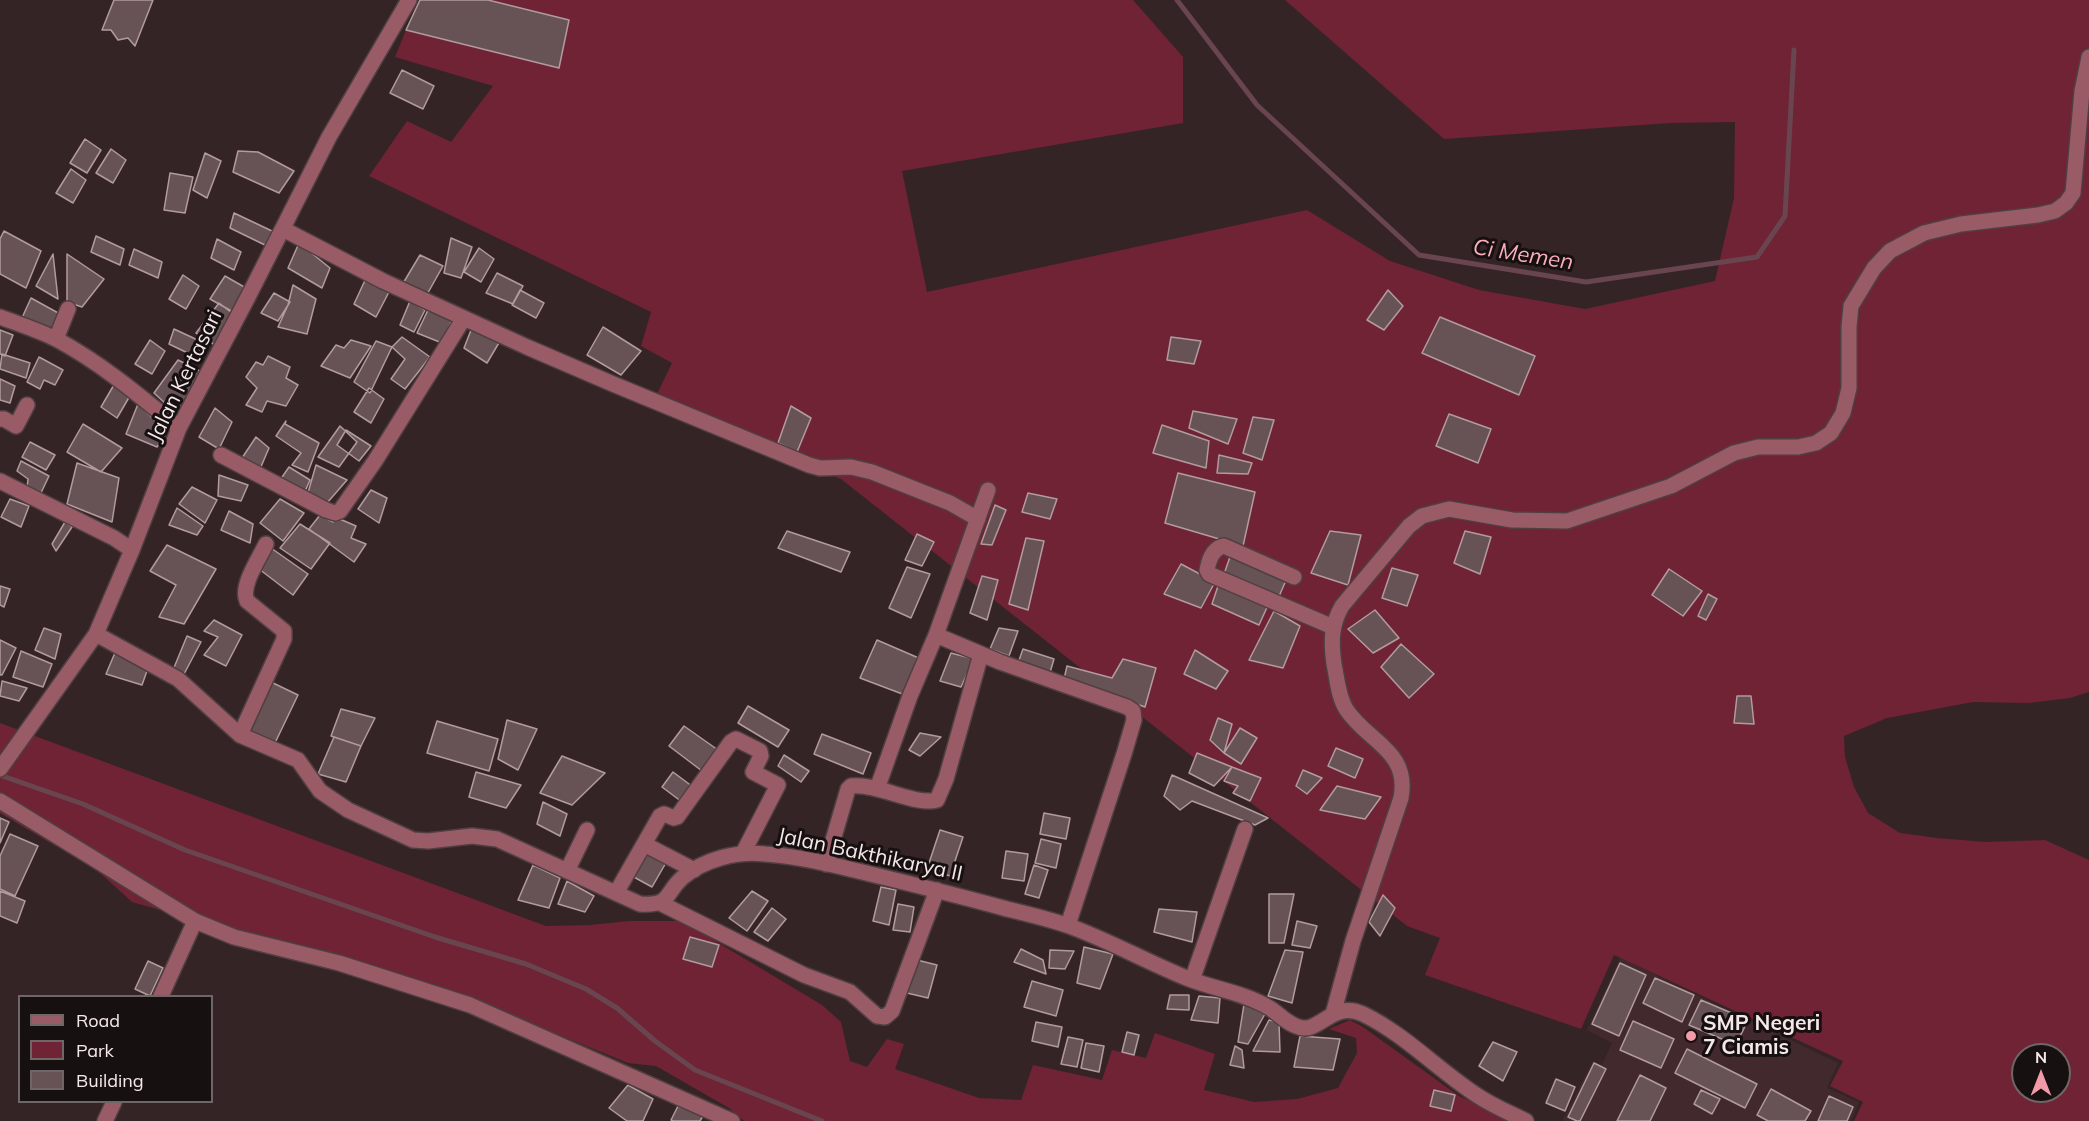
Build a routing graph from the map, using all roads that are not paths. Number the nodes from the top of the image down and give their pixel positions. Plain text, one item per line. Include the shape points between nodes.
1 (409, 0) edge
2 (2089, 57) edge
3 (283, 229) junction
4 (68, 309) dead end
5 (0, 317) edge
6 (464, 318) junction
7 (56, 339) junction
8 (27, 405) dead end
9 (0, 419) edge
10 (179, 428) junction
11 (221, 455) dead end
12 (0, 481) edge
13 (988, 490) dead end
14 (978, 519) junction
15 (266, 544) dead end
16 (132, 550) junction
17 (1294, 577) dead end
18 (1333, 627) junction
19 (96, 634) junction
20 (936, 635) junction
21 (981, 654) junction
22 (240, 735) junction
23 (0, 769) edge
24 (877, 789) junction
25 (0, 801) edge
26 (1245, 829) dead end
27 (587, 830) dead end
28 (644, 844) junction
29 (742, 853) junction
30 (826, 864) junction
31 (694, 870) junction
32 (567, 872) junction
33 (937, 890) junction
34 (615, 893) junction
35 (660, 903) junction
36 (195, 921) junction
37 (1068, 925) junction
38 (1192, 980) junction
39 (161, 995) edge
40 (1333, 1014) junction
41 (113, 1103) edge
42 (105, 1121) edge
43 (732, 1121) edge
44 (1526, 1121) edge

1 - 3 street, Jalan Kertasari via 329,136
2 - 18 street via 2070,198 2055,211 1961,224 1924,233 1890,250 1851,306 1849,388 1843,413 1831,433 1816,443 1798,447 1758,447 1734,453 1671,486 1567,521 1512,520 1449,509 1422,516 1392,544 1342,606
3 - 6 street
3 - 10 street, Jalan Kertasari
4 - 7 street
5 - 7 street
6 - 11 street via 340,511 326,510
6 - 14 street via 809,465 872,472 950,503
7 - 10 street via 119,380
8 - 9 street via 16,426
10 - 16 street, Jalan Kertasari
12 - 16 street
13 - 14 street
14 - 20 street
15 - 22 street via 244,596 284,631 284,639
16 - 19 street, Jalan Kertasari
17 - 18 street via 1224,546 1214,551 1207,570
18 - 40 street via 1334,664 1345,707 1354,720 1388,749 1398,764 1404,786
19 - 22 street via 178,679
19 - 23 street, Jalan Kertasari
20 - 21 street
20 - 24 street
21 - 24 street via 937,800
21 - 37 street via 1134,712
22 - 32 street via 298,760 320,791 337,805 413,840 489,837
24 - 30 street via 856,785 848,789
25 - 36 street
26 - 38 street
27 - 32 street
28 - 29 street via 661,815 677,817 737,738 761,752 753,772 778,785
28 - 31 street
28 - 34 street
29 - 30 street, Jalan Bakthikarya II
29 - 31 street, Jalan Bakthikarya II
30 - 33 street, Jalan Bakthikarya II
31 - 35 street, Jalan Bakthikarya II
32 - 34 street
33 - 35 street via 892,1011 885,1017 877,1016 850,992 804,975
33 - 37 street, Jalan Bakthikarya II
34 - 35 street via 640,904
36 - 39 street
36 - 43 street via 234,937 339,963 470,1005
37 - 38 street, Jalan Bakthikarya II
38 - 40 street, Jalan Bakthikarya II via 1267,1006 1299,1028 1308,1028
40 - 44 street, Jalan Bakthikarya II via 1347,1009 1365,1015 1478,1096
41 - 42 street

